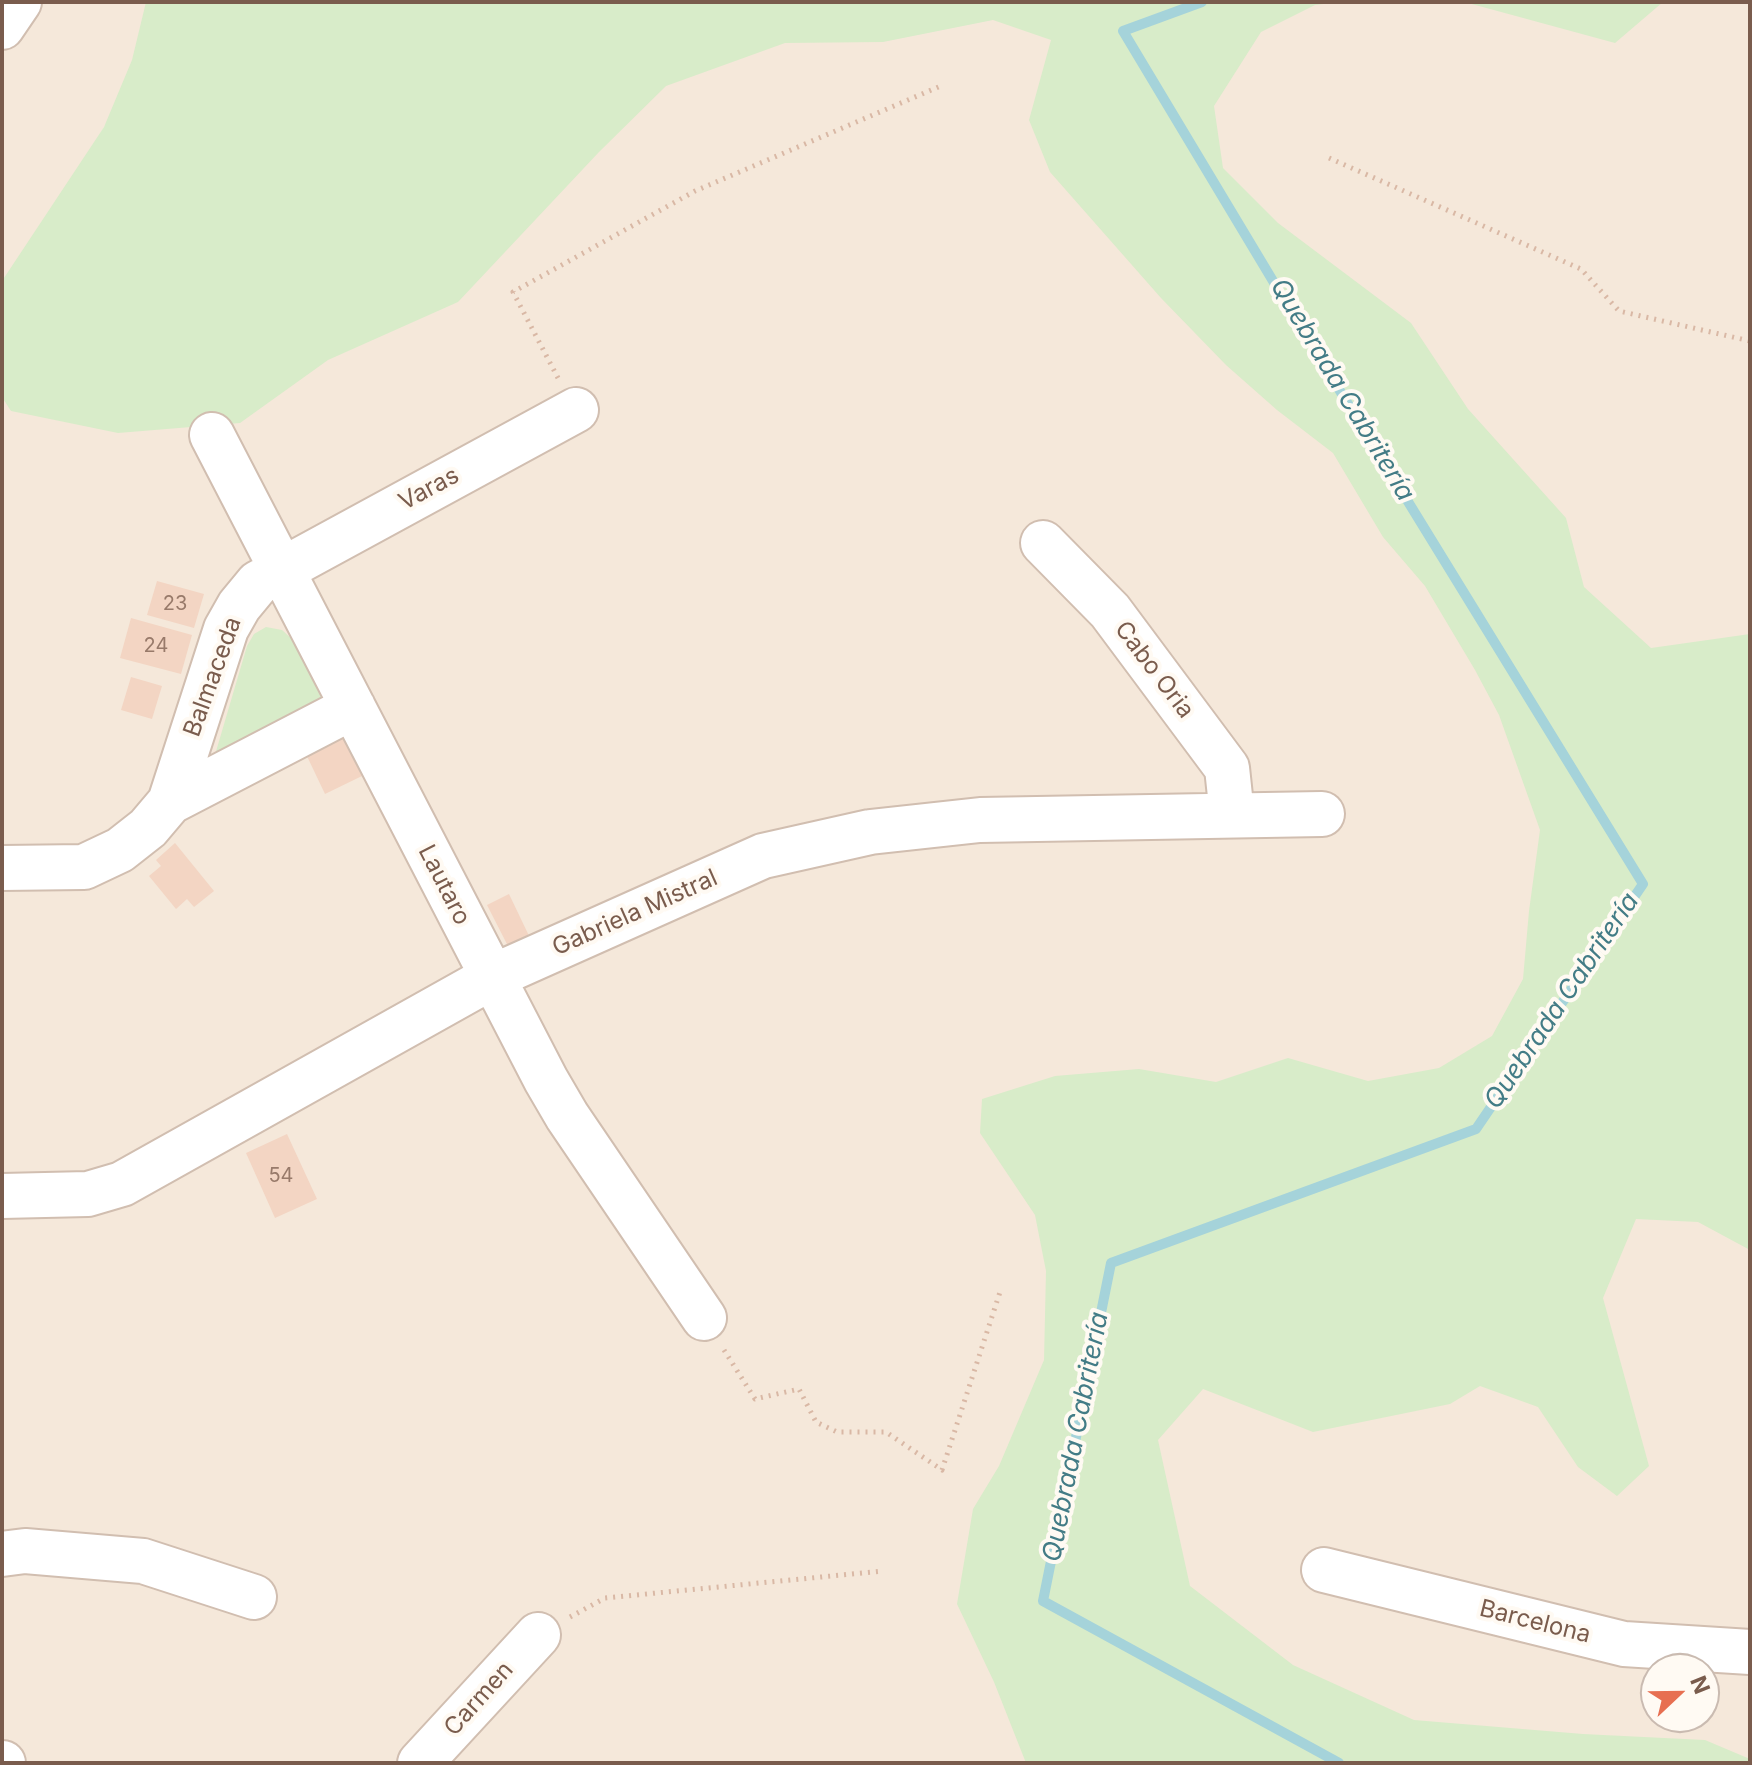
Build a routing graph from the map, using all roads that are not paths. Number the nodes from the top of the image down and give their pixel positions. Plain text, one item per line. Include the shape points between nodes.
1 (576, 410) road end
2 (212, 435) dead end
3 (1043, 543) dead end
4 (282, 568) junction
5 (353, 707) junction
6 (170, 802) junction
7 (1322, 814) dead end
8 (1232, 815) junction
9 (2, 868) edge
10 (492, 977) junction
11 (2, 1196) edge
12 (704, 1318) road end
13 (2, 1554) edge
14 (1324, 1570) dead end
15 (254, 1597) dead end
16 (538, 1635) road end
17 (1750, 1652) edge
18 (420, 1763) edge

1 - 4 street, Varas
2 - 4 street, Lautaro
3 - 8 street, Cabo Oria via 1110,611 1227,768
4 - 5 street, Lautaro
4 - 6 street, Balmaceda via 258,583 226,629
5 - 6 street, Balmaceda
5 - 10 street, Lautaro
6 - 9 street, Balmaceda via 120,850 84,867
7 - 8 street, Gabriela Mistral
8 - 10 street, Gabriela Mistral via 980,820 870,832 763,856
10 - 11 street, Gabriela Mistral via 122,1184 88,1194
10 - 12 street, Lautaro via 567,1116
13 - 15 street via 25,1551 143,1561
14 - 17 street, Barcelona via 1624,1644
16 - 18 street, Carmen

